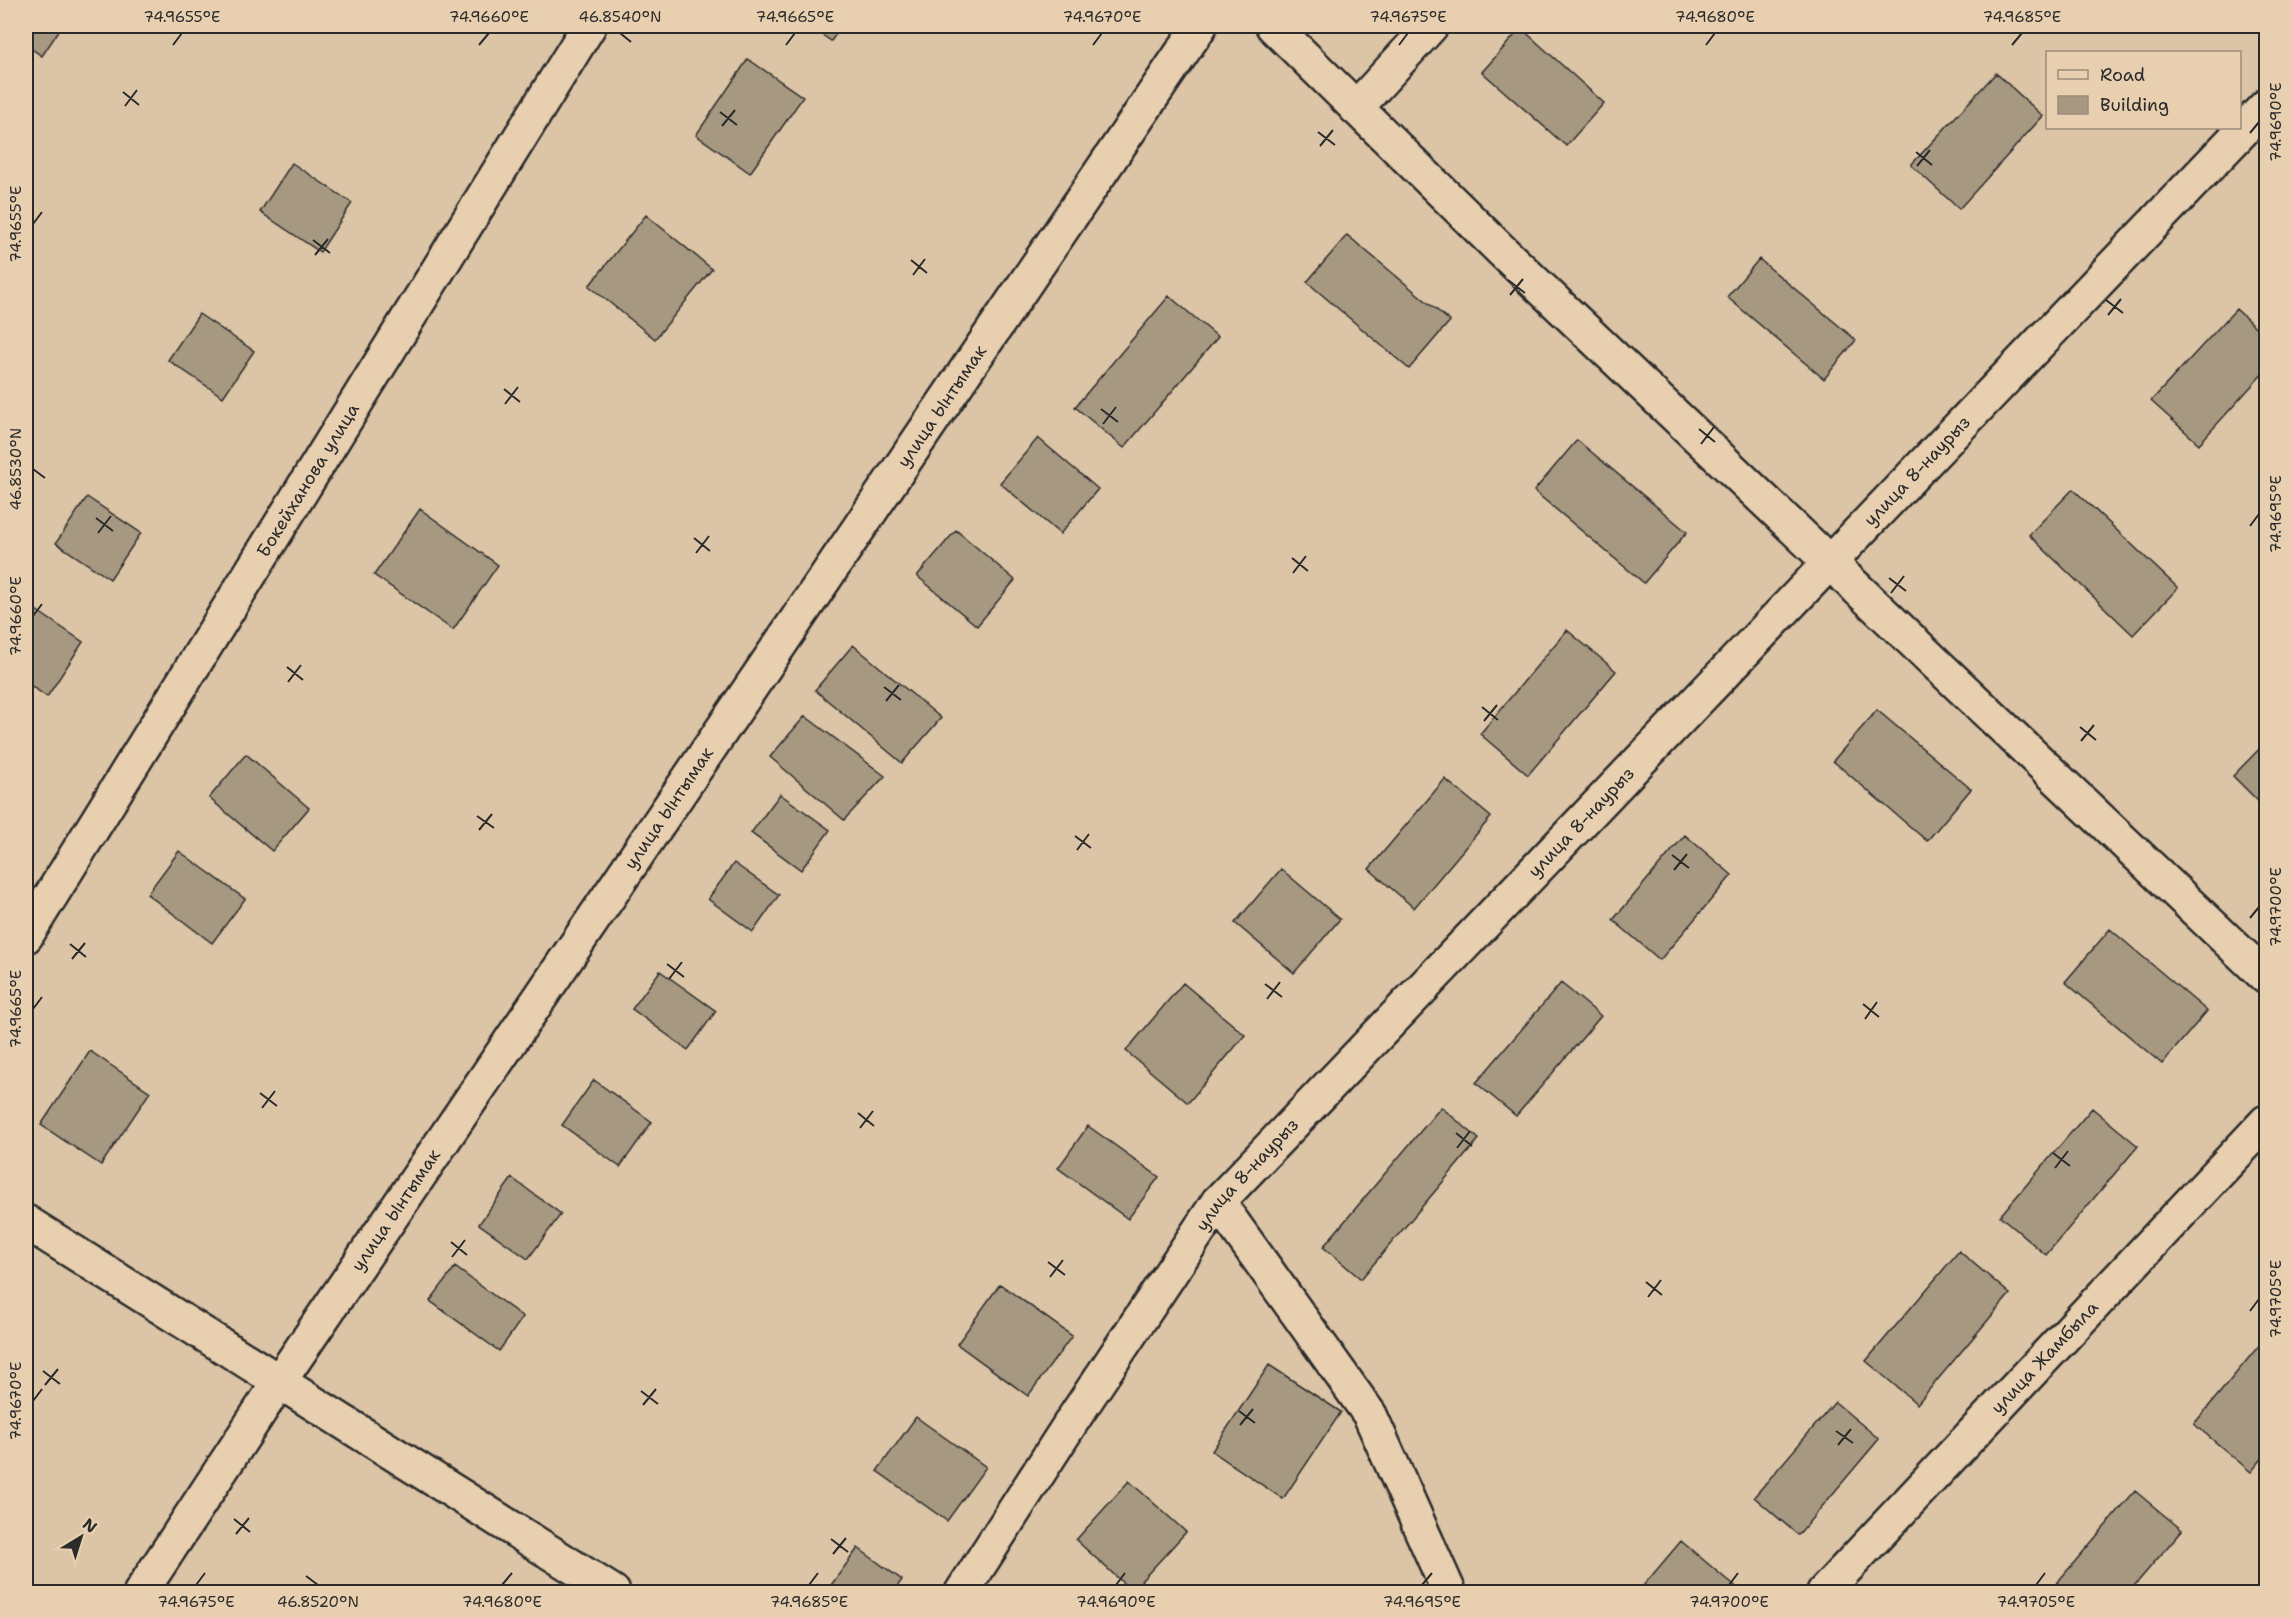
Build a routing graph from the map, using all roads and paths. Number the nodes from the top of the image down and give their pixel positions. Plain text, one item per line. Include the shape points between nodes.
1 (589, 26) edge
2 (1200, 26) edge
3 (1273, 26) edge
4 (1431, 26) edge
5 (2266, 106) edge
6 (1356, 108) junction
7 (1830, 563) junction
8 (26, 936) edge
9 (2266, 977) edge
10 (2266, 1122) edge
11 (1218, 1203) junction
12 (26, 1222) edge
13 (279, 1382) junction
14 (141, 1593) edge
15 (613, 1593) edge
16 (962, 1593) edge
17 (1449, 1593) edge
18 (1824, 1593) edge

1 - 8 street, Бокейханова улица
2 - 13 street, улица Ынтымак
3 - 6 street
4 - 6 street
5 - 7 street, улица 8-наурыз
6 - 7 street
7 - 9 street
7 - 11 street, улица 8-наурыз
10 - 18 street, улица Жамбыла
11 - 16 street, улица 8-наурыз
11 - 17 street via 1370,1415
12 - 13 street
13 - 14 street, улица Ынтымак
13 - 15 street

